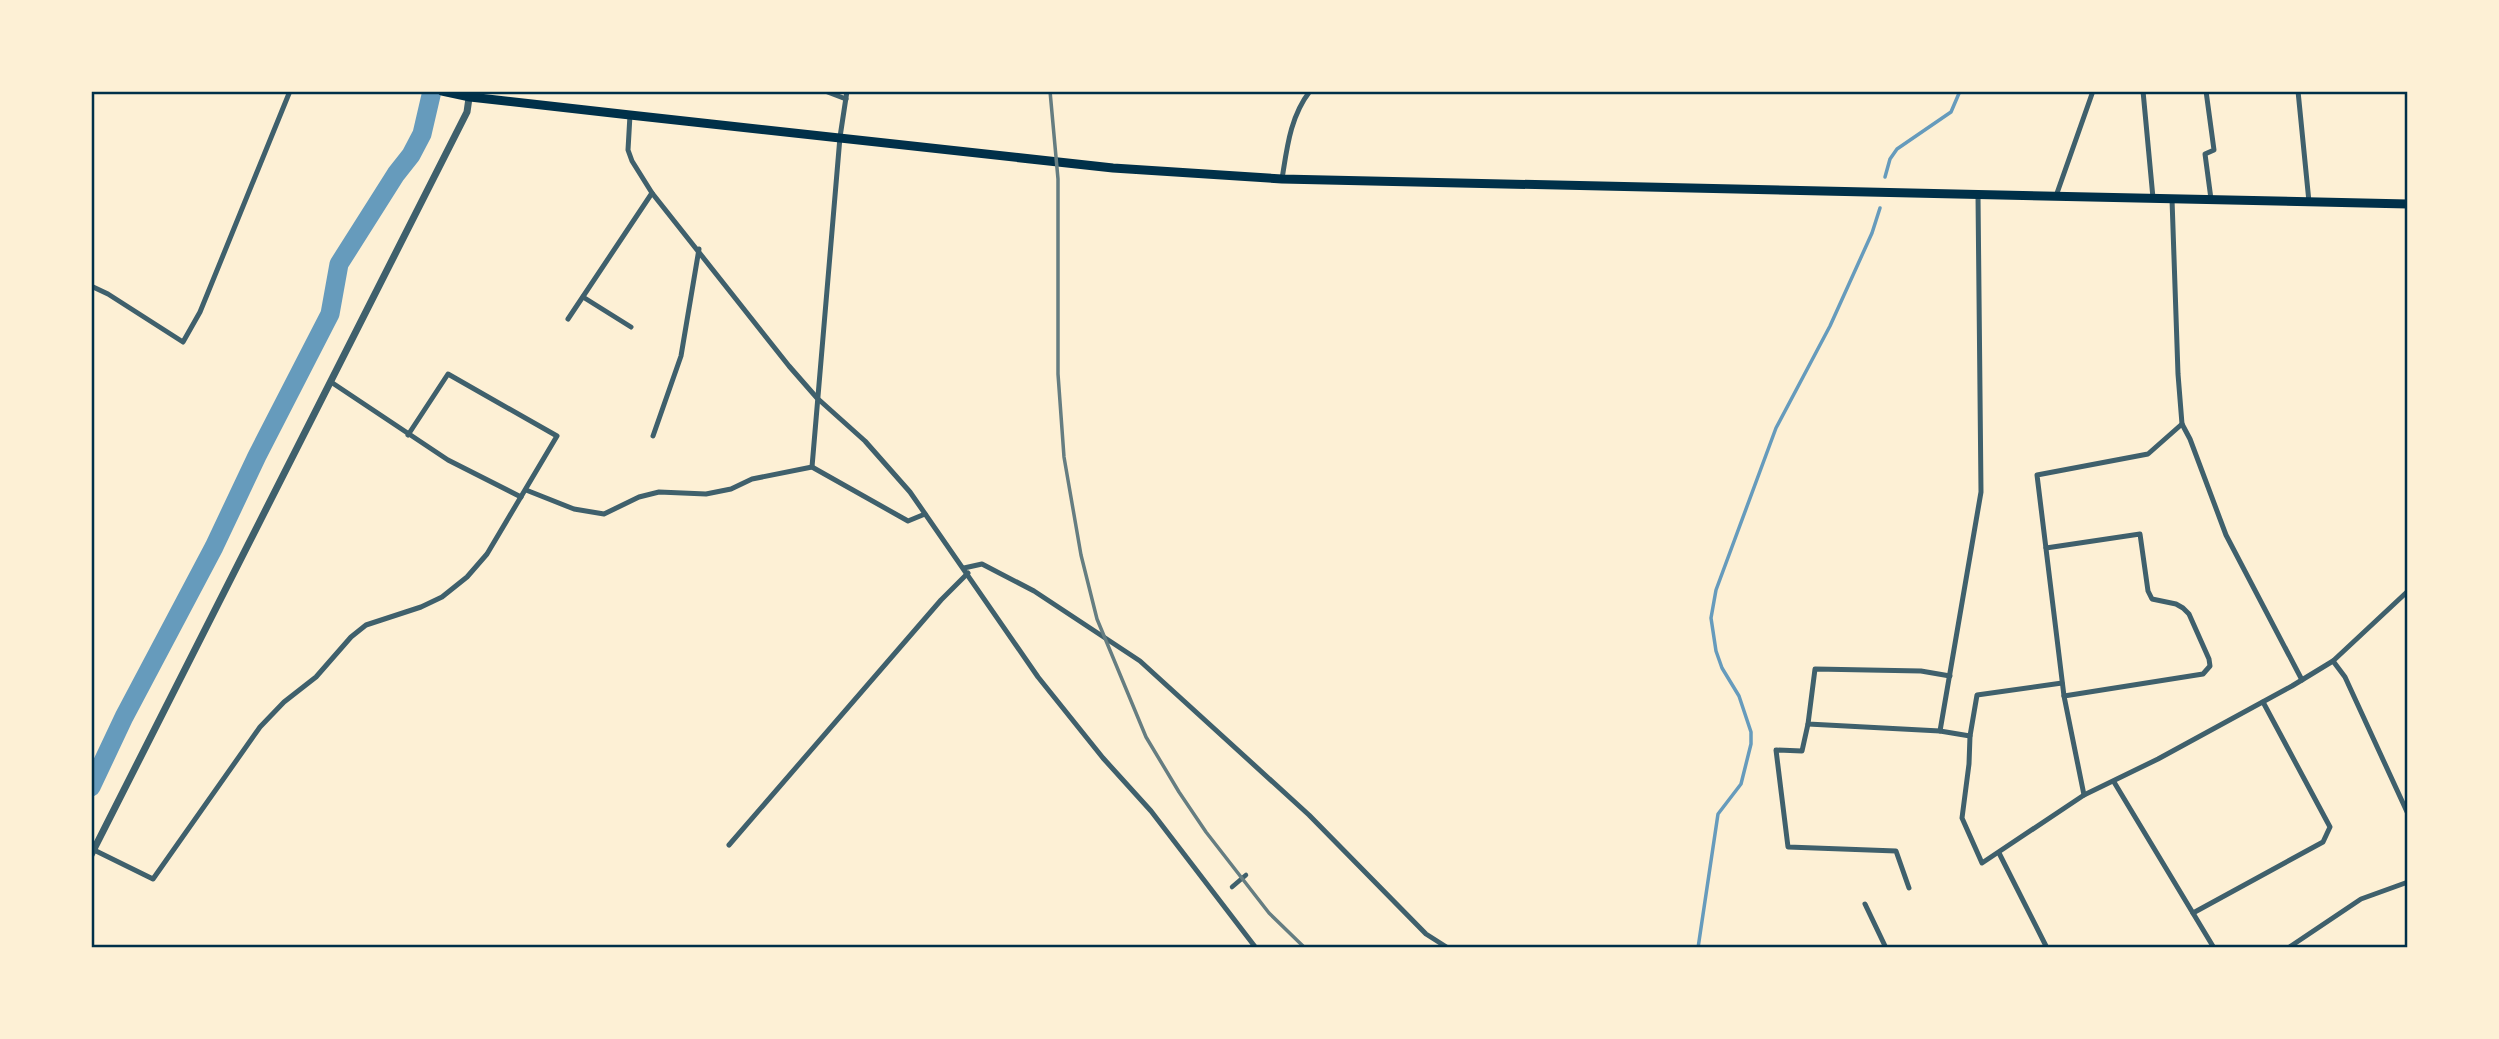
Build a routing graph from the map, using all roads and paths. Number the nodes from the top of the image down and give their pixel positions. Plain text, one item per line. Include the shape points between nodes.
1 (290, 91) edge
2 (443, 91) edge
3 (825, 91) edge
4 (847, 91) edge
5 (1310, 91) edge
6 (2093, 91) edge
7 (2143, 91) edge
8 (2206, 91) edge
9 (2298, 91) edge
10 (470, 94) edge
11 (846, 99) junction
12 (630, 115) junction
13 (840, 137) junction
14 (1282, 179) junction
15 (652, 193) junction
16 (1978, 194) junction
17 (2056, 196) junction
18 (2153, 198) junction
19 (2172, 199) junction
20 (2211, 199) junction
21 (2309, 202) junction
22 (2408, 204) edge
23 (699, 249) junction
24 (91, 286) edge
25 (583, 296) junction
26 (568, 319) dead end
27 (631, 327) dead end
28 (331, 382) junction
29 (817, 398) junction
30 (2182, 424) junction
31 (408, 435) junction
32 (653, 436) dead end
33 (812, 467) junction
34 (526, 491) junction
35 (521, 497) junction
36 (925, 514) junction
37 (2046, 548) junction
38 (966, 571) junction
39 (2408, 591) edge
40 (2333, 661) junction
41 (1950, 676) junction
42 (2302, 680) junction
43 (2062, 683) junction
44 (2064, 696) junction
45 (2263, 702) junction
46 (1808, 724) junction
47 (1940, 731) junction
48 (1970, 736) junction
49 (2114, 782) junction
50 (2084, 795) junction
51 (2408, 814) edge
52 (729, 845) dead end
53 (92, 853) edge
54 (1999, 853) junction
55 (1246, 876) dead end
56 (2408, 882) edge
57 (1232, 887) dead end
58 (1909, 888) dead end
59 (1865, 904) dead end
60 (2193, 913) junction
61 (1256, 948) edge
62 (1448, 948) edge
63 (1886, 948) edge
64 (2047, 948) edge
65 (2214, 948) edge
66 (2288, 948) edge

1 - 24 street via 200,312 183,342
2 - 10 highway
3 - 11 street
4 - 11 street
5 - 14 street via 1292,124
6 - 17 street
7 - 18 street
8 - 20 street via 2214,150 2205,154
9 - 21 street
10 - 12 highway
10 - 28 street via 467,112
11 - 13 street
12 - 13 highway
12 - 15 street via 628,150
13 - 14 highway via 1113,168
13 - 29 street
14 - 16 highway
15 - 23 street
15 - 25 street
16 - 17 highway
16 - 41 street via 1981,492
17 - 18 highway
18 - 19 highway
19 - 20 highway
19 - 30 street
20 - 21 highway
21 - 22 highway
23 - 29 street
23 - 32 street via 681,356
25 - 26 street
25 - 27 street
28 - 31 street
28 - 53 street
29 - 33 street
29 - 36 street via 865,441
30 - 37 street via 2148,454 2037,475
30 - 42 street via 2225,535
31 - 34 street via 448,374 557,436
31 - 35 street
33 - 34 street via 706,494 659,492 604,514 574,509
33 - 36 street via 908,521
34 - 35 street
35 - 53 street via 467,577 421,607 366,625 316,677 284,702 260,727 153,879
36 - 38 street
37 - 43 street
37 - 44 street via 2140,534 2152,599 2176,604 2189,614 2210,666 2203,674
38 - 52 street
38 - 61 street via 1038,677 1151,811
38 - 62 street via 982,564 1034,590 1150,669 1309,815 1426,934
39 - 40 street
40 - 42 street
40 - 51 street
41 - 46 street via 1922,671 1815,669
41 - 47 street
42 - 45 street
43 - 44 street
43 - 48 street via 1978,695
44 - 50 street
45 - 49 street
45 - 60 street via 2330,827 2328,836
46 - 47 street
46 - 58 street via 1802,751 1776,750 1788,848 1896,851
47 - 48 street
48 - 54 street via 1962,818 1982,863
49 - 50 street
49 - 60 street
50 - 54 street
54 - 64 street
55 - 57 street
56 - 66 street via 2361,899
59 - 63 street
60 - 65 street

